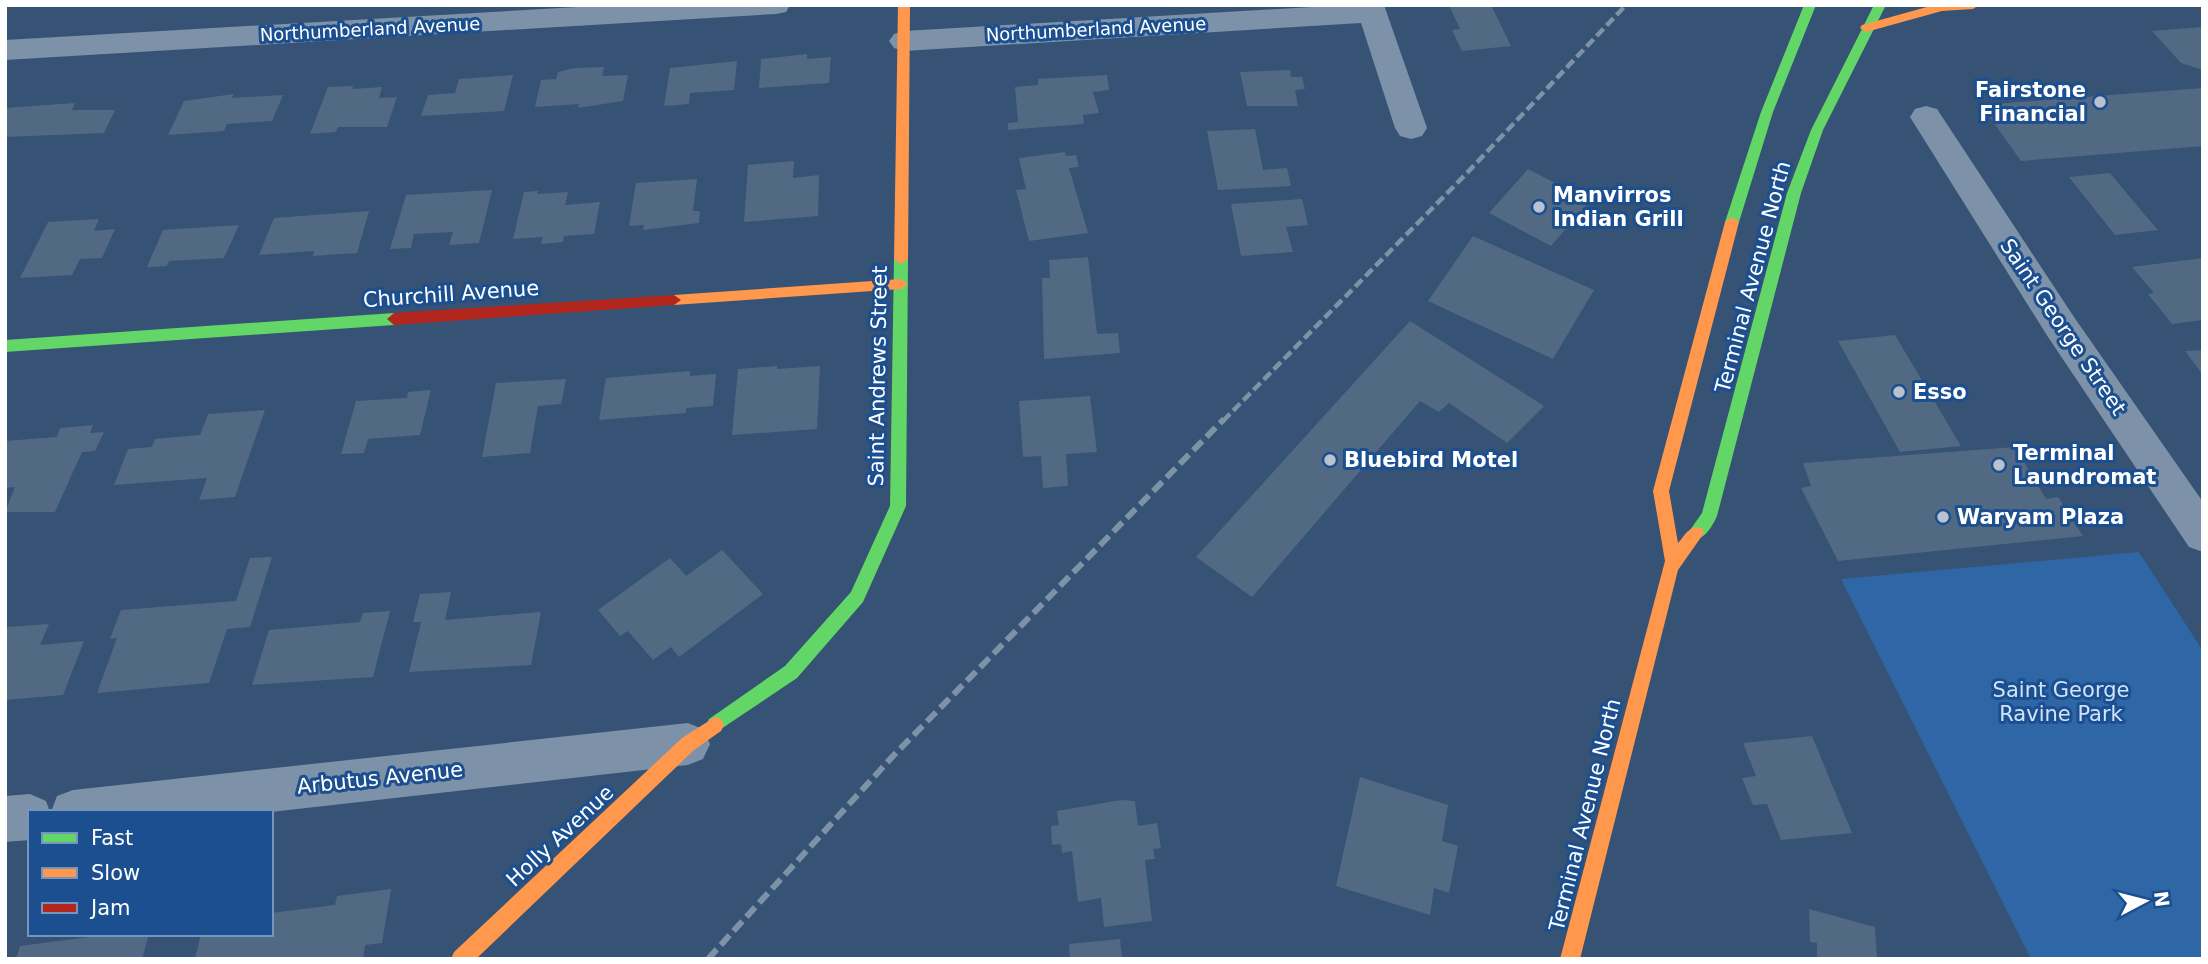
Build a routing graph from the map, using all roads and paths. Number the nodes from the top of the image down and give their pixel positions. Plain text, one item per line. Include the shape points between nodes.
1 (776, 5) edge
2 (904, 5) edge
3 (1810, 5) edge
4 (1880, 5) edge
5 (1973, 5) edge
6 (1370, 9) edge
7 (1866, 28) junction
8 (904, 41) junction
9 (5, 50) edge
10 (1926, 117) dead end
11 (1411, 128) dead end
12 (901, 284) junction
13 (5, 345) edge
14 (2203, 535) edge
15 (1673, 561) junction
16 (688, 744) junction
17 (91, 810) edge
18 (28, 817) edge
19 (5, 819) edge
20 (461, 959) edge
21 (1570, 959) edge

1 - 9 street, Northumberland Avenue
2 - 8 main road, Saint Andrews Street
3 - 15 main road, Terminal Avenue North via 1752,148 1661,491
4 - 7 main road, Terminal Avenue North
5 - 7 main road via 1942,7
6 - 8 street, Northumberland Avenue
6 - 11 street
7 - 15 main road, Terminal Avenue North via 1816,130 1794,193 1709,516
8 - 12 main road, Saint Andrews Street
10 - 14 street, Saint George Street
12 - 13 main road, Churchill Avenue
12 - 16 main road, Saint Andrews Street via 898,506 857,597 791,672
15 - 21 main road, Terminal Avenue North
16 - 17 street, Arbutus Avenue
16 - 20 main road, Holly Avenue
18 - 19 street

